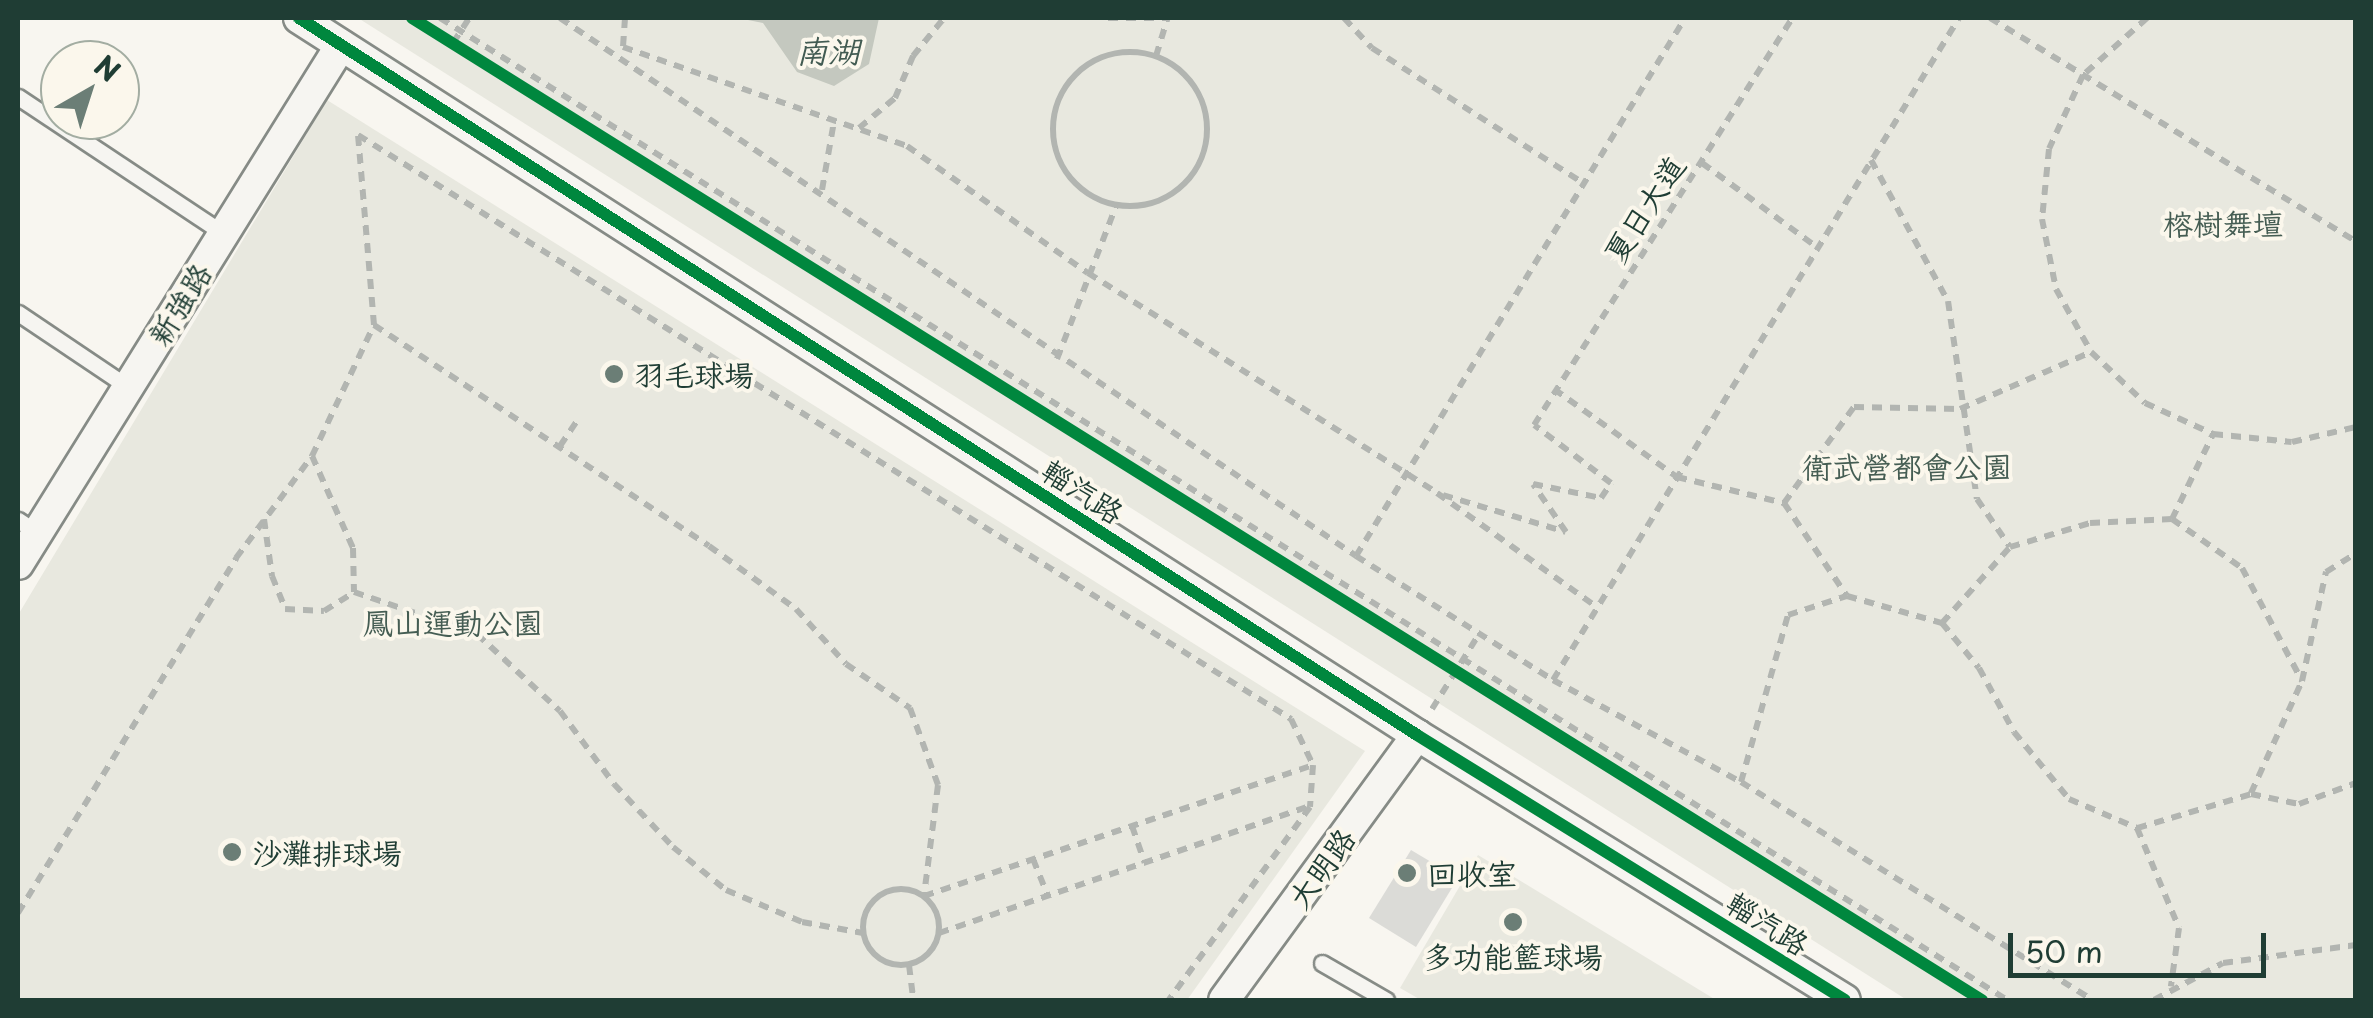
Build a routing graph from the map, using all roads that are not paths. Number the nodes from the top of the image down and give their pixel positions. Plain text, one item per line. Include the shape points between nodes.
1 (299, 18) edge
2 (341, 44) junction
3 (18, 97) edge
4 (223, 233) junction
5 (18, 313) edge
6 (128, 386) junction
7 (27, 527) edge
8 (18, 564) edge
9 (1416, 735) junction
10 (1322, 963) dead end
11 (1224, 1000) edge
12 (1386, 1000) edge
13 (1844, 1000) edge

1 - 2 street, 輜汽路
2 - 4 street, 新強路
2 - 9 street, 輜汽路
3 - 4 lane
4 - 6 street, 新強路
5 - 6 lane
6 - 7 street, 新強路
7 - 8 street, 新強路
9 - 11 street, 大明路
9 - 13 street, 輜汽路
10 - 12 lane

